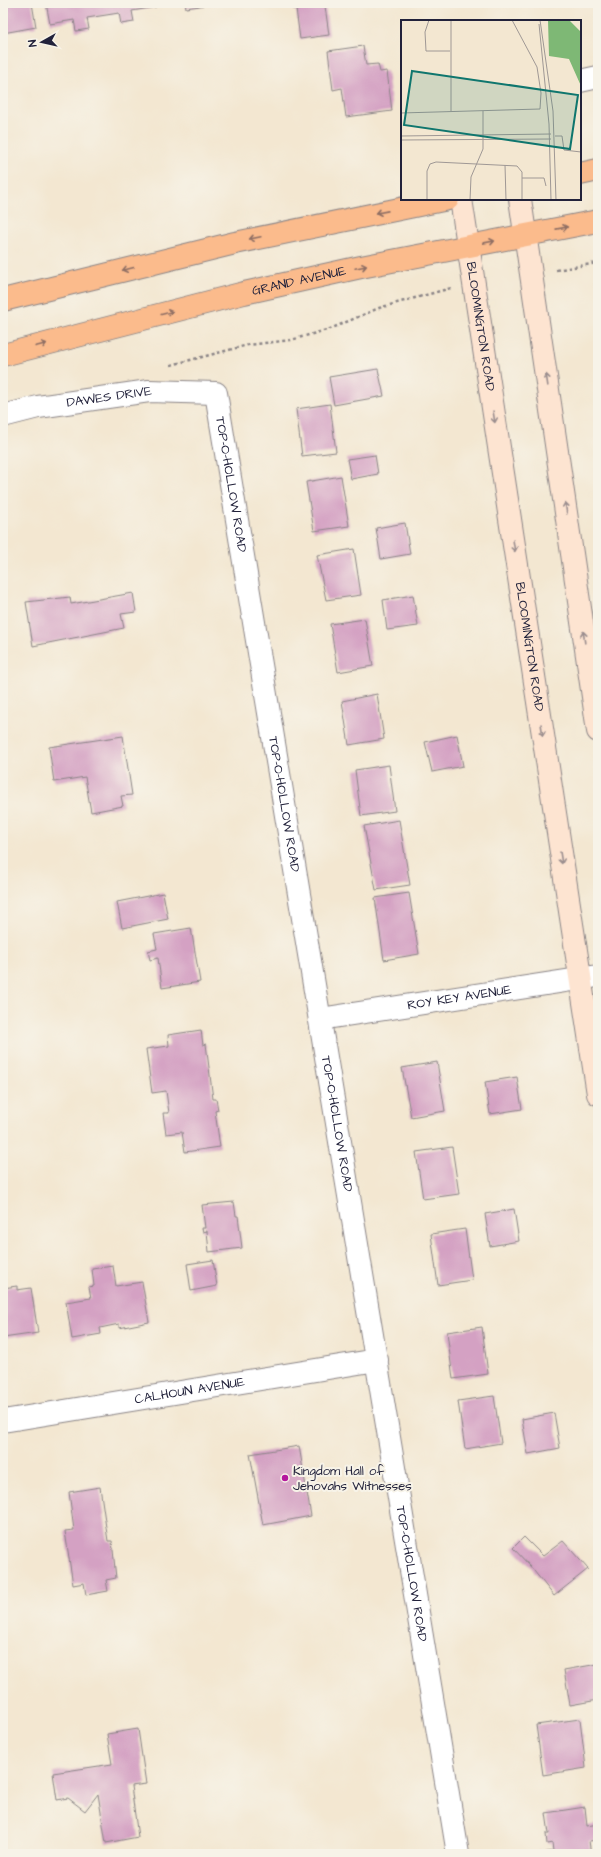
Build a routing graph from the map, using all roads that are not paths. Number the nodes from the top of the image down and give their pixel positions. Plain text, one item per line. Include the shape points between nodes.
1 (598, 77) edge
2 (581, 81) edge
3 (598, 170) edge
4 (581, 174) edge
5 (443, 200) edge
6 (461, 200) edge
7 (520, 200) edge
8 (598, 221) edge
9 (526, 235) junction
10 (468, 246) junction
11 (3, 300) edge
12 (3, 355) edge
13 (216, 393) joint
14 (3, 416) edge
15 (598, 731) edge
16 (589, 977) edge
17 (320, 1019) junction
18 (598, 1094) edge
19 (376, 1360) junction
20 (3, 1421) edge
21 (458, 1854) edge

1 - 2 street
3 - 4 main road
5 -> 11 main road via 227,244
6 - 10 street, BLOOMINGTON ROAD
7 - 9 street
9 -> 8 main road, GRAND AVENUE
10 -> 9 main road, GRAND AVENUE
15 -> 9 street
12 -> 10 main road, GRAND AVENUE via 244,293
10 -> 16 street, BLOOMINGTON ROAD
13 - 14 street, DAWES DRIVE via 149,392 38,407
13 - 17 street, TOP-O-HOLLOW ROAD
16 - 17 street, ROY KEY AVENUE
16 - 18 street, BLOOMINGTON ROAD
17 - 19 street, TOP-O-HOLLOW ROAD
19 - 20 street, CALHOUN AVENUE
19 - 21 street, TOP-O-HOLLOW ROAD

